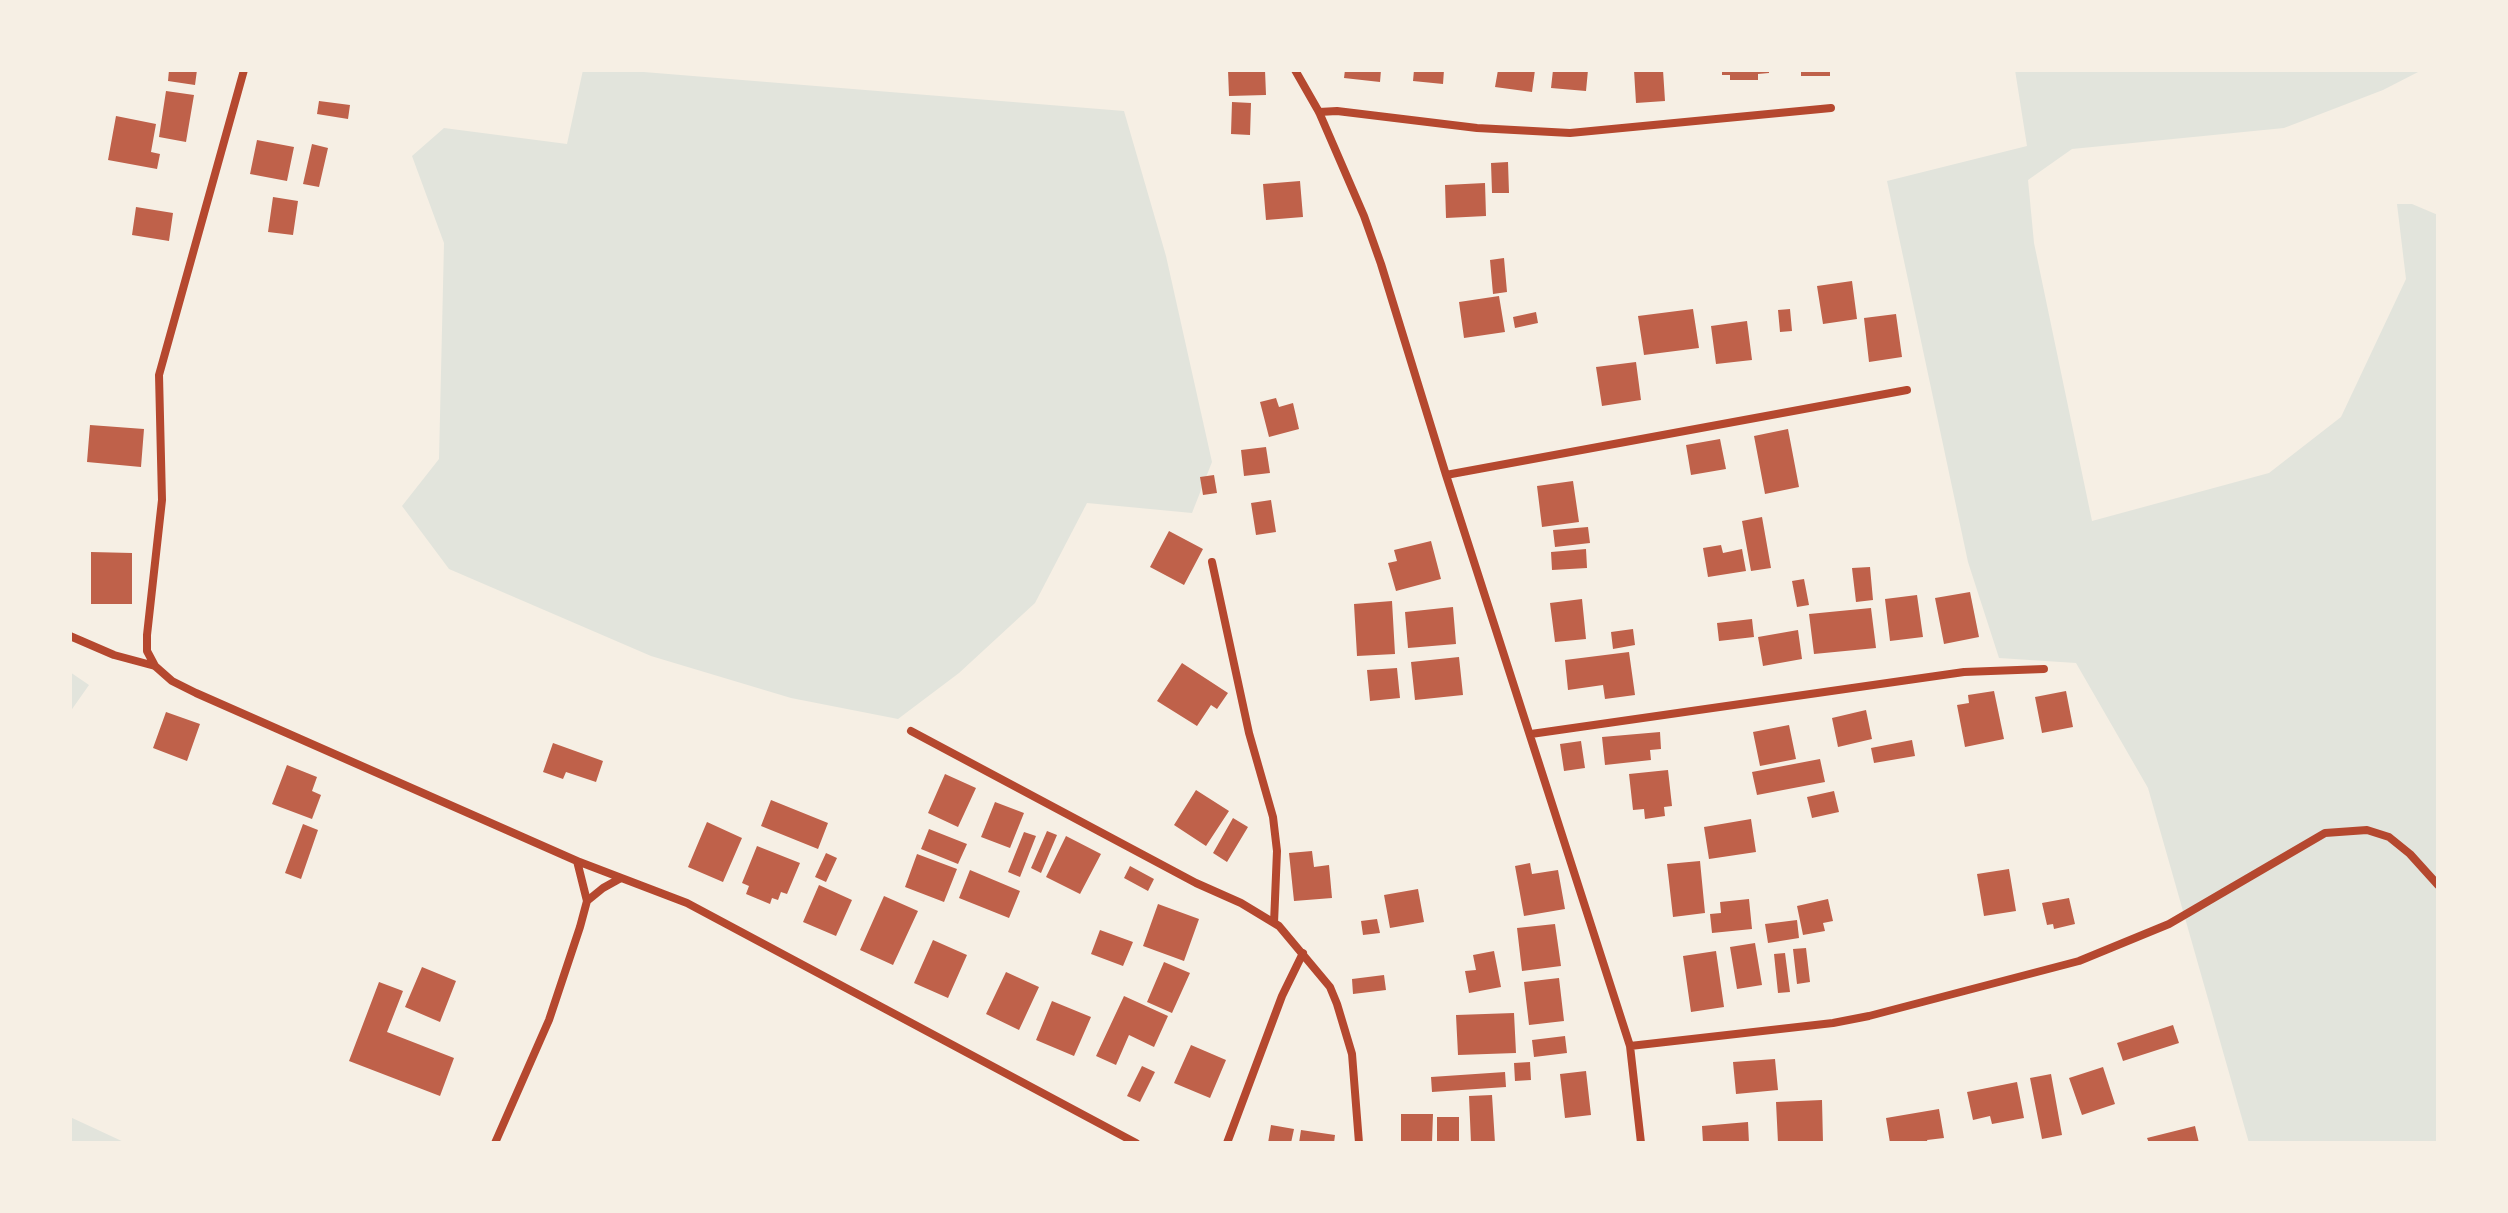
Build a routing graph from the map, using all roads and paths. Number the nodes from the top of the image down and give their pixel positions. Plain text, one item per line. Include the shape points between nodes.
1 (244, 70) edge
2 (1295, 70) edge
3 (1831, 108) dead end
4 (1319, 112) junction
5 (1907, 390) dead end
6 (1446, 475) junction
7 (1212, 562) dead end
8 (70, 636) edge
9 (155, 666) junction
10 (2044, 669) dead end
11 (911, 731) dead end
12 (1531, 734) junction
13 (577, 861) junction
14 (621, 878) junction
15 (2438, 885) edge
16 (587, 901) junction
17 (1274, 923) junction
18 (1303, 953) junction
19 (1630, 1046) junction
20 (495, 1143) edge
21 (1136, 1143) edge
22 (1227, 1143) edge
23 (1359, 1143) edge
24 (1641, 1143) edge

1 - 9 street via 159,375 162,500 147,635
2 - 4 street
3 - 4 street via 1570,133
4 - 6 street via 1373,240
5 - 6 street
6 - 12 street
7 - 17 street via 1273,817
8 - 9 street
9 - 13 street via 196,693
10 - 12 street via 1964,672
11 - 17 street
12 - 19 street
13 - 14 street
13 - 16 street
14 - 16 street
14 - 21 street via 687,903
15 - 19 street via 2389,837 2367,830 2325,833 2169,924 2079,961 1833,1023
16 - 20 street via 549,1020
17 - 18 street
18 - 22 street
18 - 23 street via 1330,987 1344,1022 1352,1054
19 - 24 street

